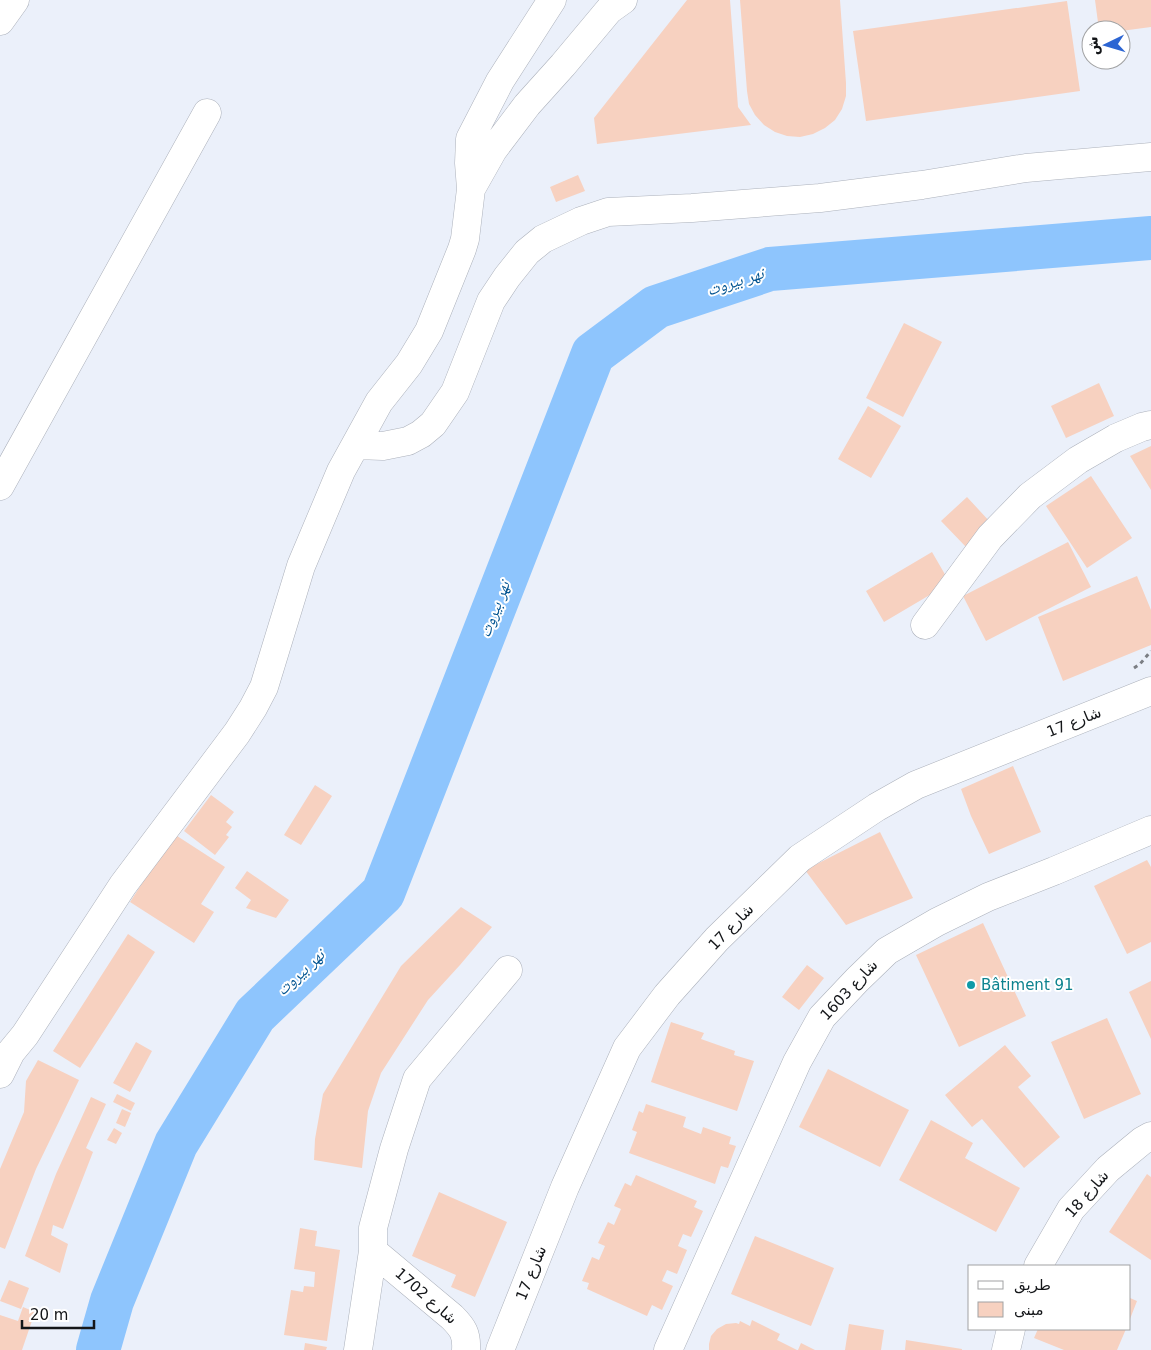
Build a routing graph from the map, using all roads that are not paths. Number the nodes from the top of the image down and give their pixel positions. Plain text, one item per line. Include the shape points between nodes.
1 (15, 0) edge
2 (552, 0) edge
3 (623, 0) edge
4 (0, 21) edge
5 (207, 114) dead end
6 (1151, 157) edge
7 (471, 189) junction
8 (1151, 425) edge
9 (356, 445) junction
10 (0, 486) edge
11 (925, 625) dead end
12 (1151, 691) edge
13 (1151, 830) edge
14 (508, 970) dead end
15 (0, 1074) edge
16 (1151, 1136) edge
17 (373, 1251) junction
18 (1039, 1265) edge
19 (1011, 1330) edge
20 (358, 1350) edge
21 (466, 1350) edge
22 (500, 1350) edge
23 (668, 1350) edge
24 (1006, 1350) edge

1 - 4 street
2 - 7 street via 500,81 470,139
3 - 7 street via 608,10 527,106 494,150
5 - 10 street
6 - 9 street via 1026,168 820,198 608,212 581,221 543,239 507,276 491,301 455,392 433,424 408,441 384,446
7 - 9 street via 465,239 429,331 409,364 379,402
8 - 11 street via 1116,438 1078,460 1030,496 990,537
9 - 15 street via 341,471 301,566 264,687 253,708 123,885 11,1052
12 - 22 street, شارع 17 via 916,785 877,807 800,858 718,939 667,995 627,1048 565,1187
13 - 23 street, شارع 1603 via 988,897 936,922 887,951 839,998 822,1017 797,1062
14 - 17 street via 416,1079 373,1228
16 - 18 street, شارع 18 via 1108,1170 1071,1209
17 - 20 street
17 - 21 street, شارع 1702 via 462,1327
19 - 24 street

